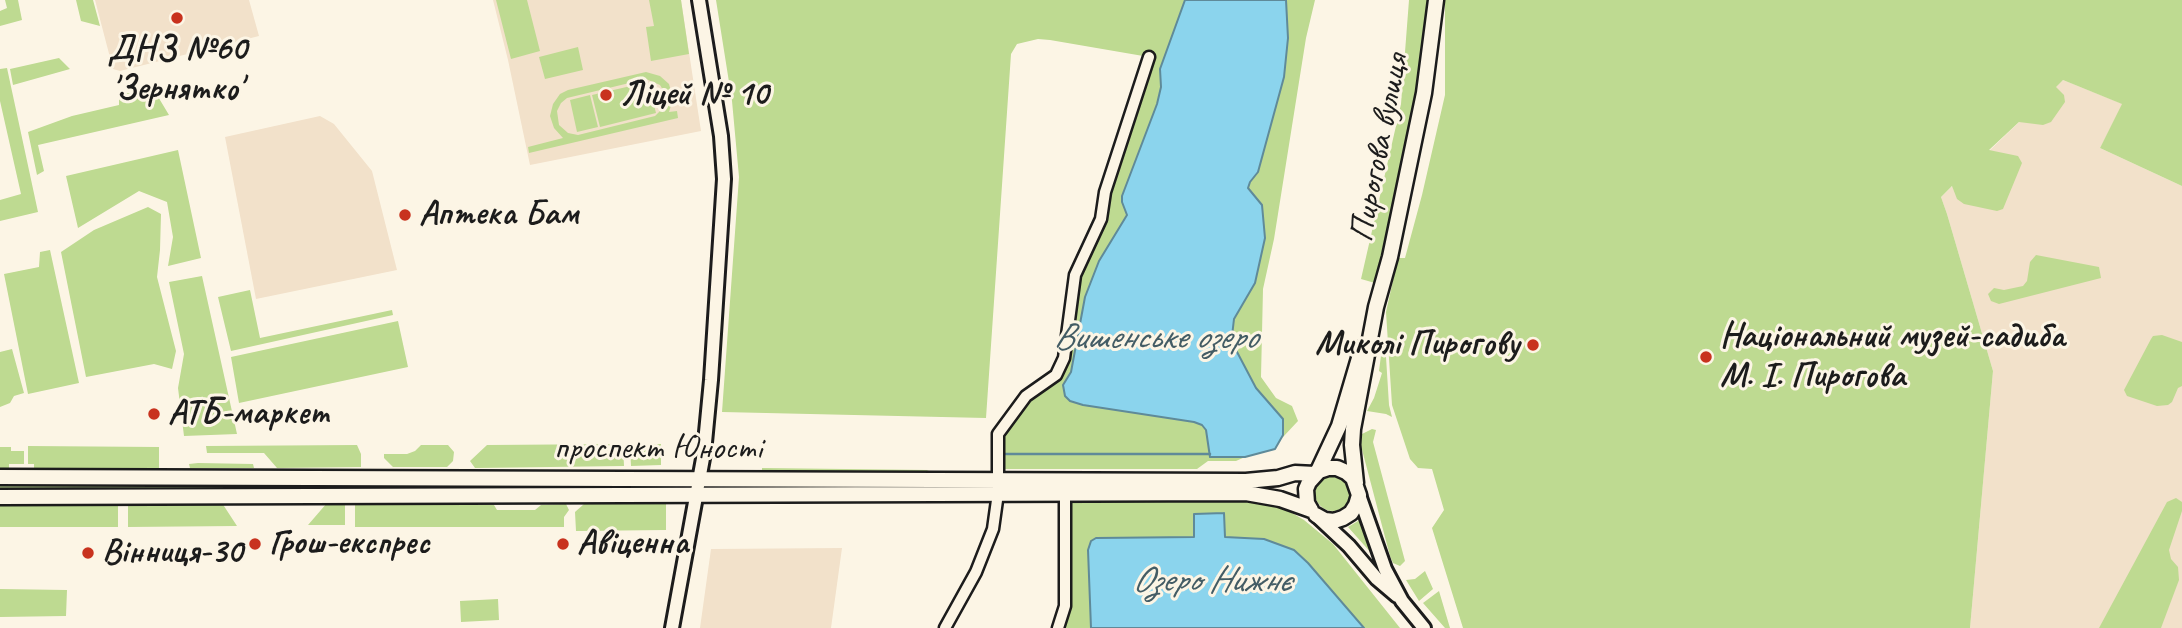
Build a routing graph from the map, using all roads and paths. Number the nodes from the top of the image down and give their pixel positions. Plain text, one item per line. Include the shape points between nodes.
1 (699, 0) edge
2 (1437, 0) edge
3 (1149, 57) dead end
4 (1377, 307) junction
5 (1334, 435) junction
6 (1295, 473) junction
7 (1316, 473) junction
8 (0, 477) edge
9 (270, 478) junction
10 (451, 478) junction
11 (700, 478) junction
12 (998, 487) junction
13 (1358, 489) junction
14 (1065, 493) junction
15 (696, 494) junction
16 (270, 496) junction
17 (451, 496) junction
18 (0, 497) edge
19 (1314, 513) junction
20 (1402, 601) junction
21 (672, 628) edge
22 (945, 628) edge
23 (1058, 628) edge
24 (1424, 628) edge

1 - 11 street via 724,179
2 - 4 main road, Пирогова вулиця via 1424,93
3 - 12 street via 1105,192 1101,219 1075,275 1064,358 1056,375 1026,396 1000,430
4 - 5 main road, Пирогова вулиця
4 - 13 main road, Пирогова вулиця via 1353,429
5 - 6 main road
5 - 7 main road, Пирогова вулиця
6 - 7 main road, проспект Юності
6 - 12 main road, проспект Юності via 1246,481
7 - 13 main road via 1337,468 1346,472
7 - 19 main road via 1306,489
8 - 9 main road, проспект Юності
9 - 10 main road, проспект Юності
9 - 16 main road
10 - 11 main road, проспект Юності
10 - 17 main road
11 - 12 main road, проспект Юності
11 - 15 street
12 - 14 main road, проспект Юності
12 - 15 main road, проспект Юності
12 - 22 street via 993,529
13 - 19 main road via 1351,513 1343,518 1325,520
13 - 20 street, Пирогова вулиця via 1385,569
14 - 19 main road, проспект Юності via 1246,493
14 - 23 street via 1065,606
15 - 17 main road, проспект Юності
15 - 21 street
16 - 17 main road, проспект Юності
16 - 18 main road, проспект Юності
19 - 20 street, Пирогова вулиця
20 - 24 street, Пирогова вулиця

